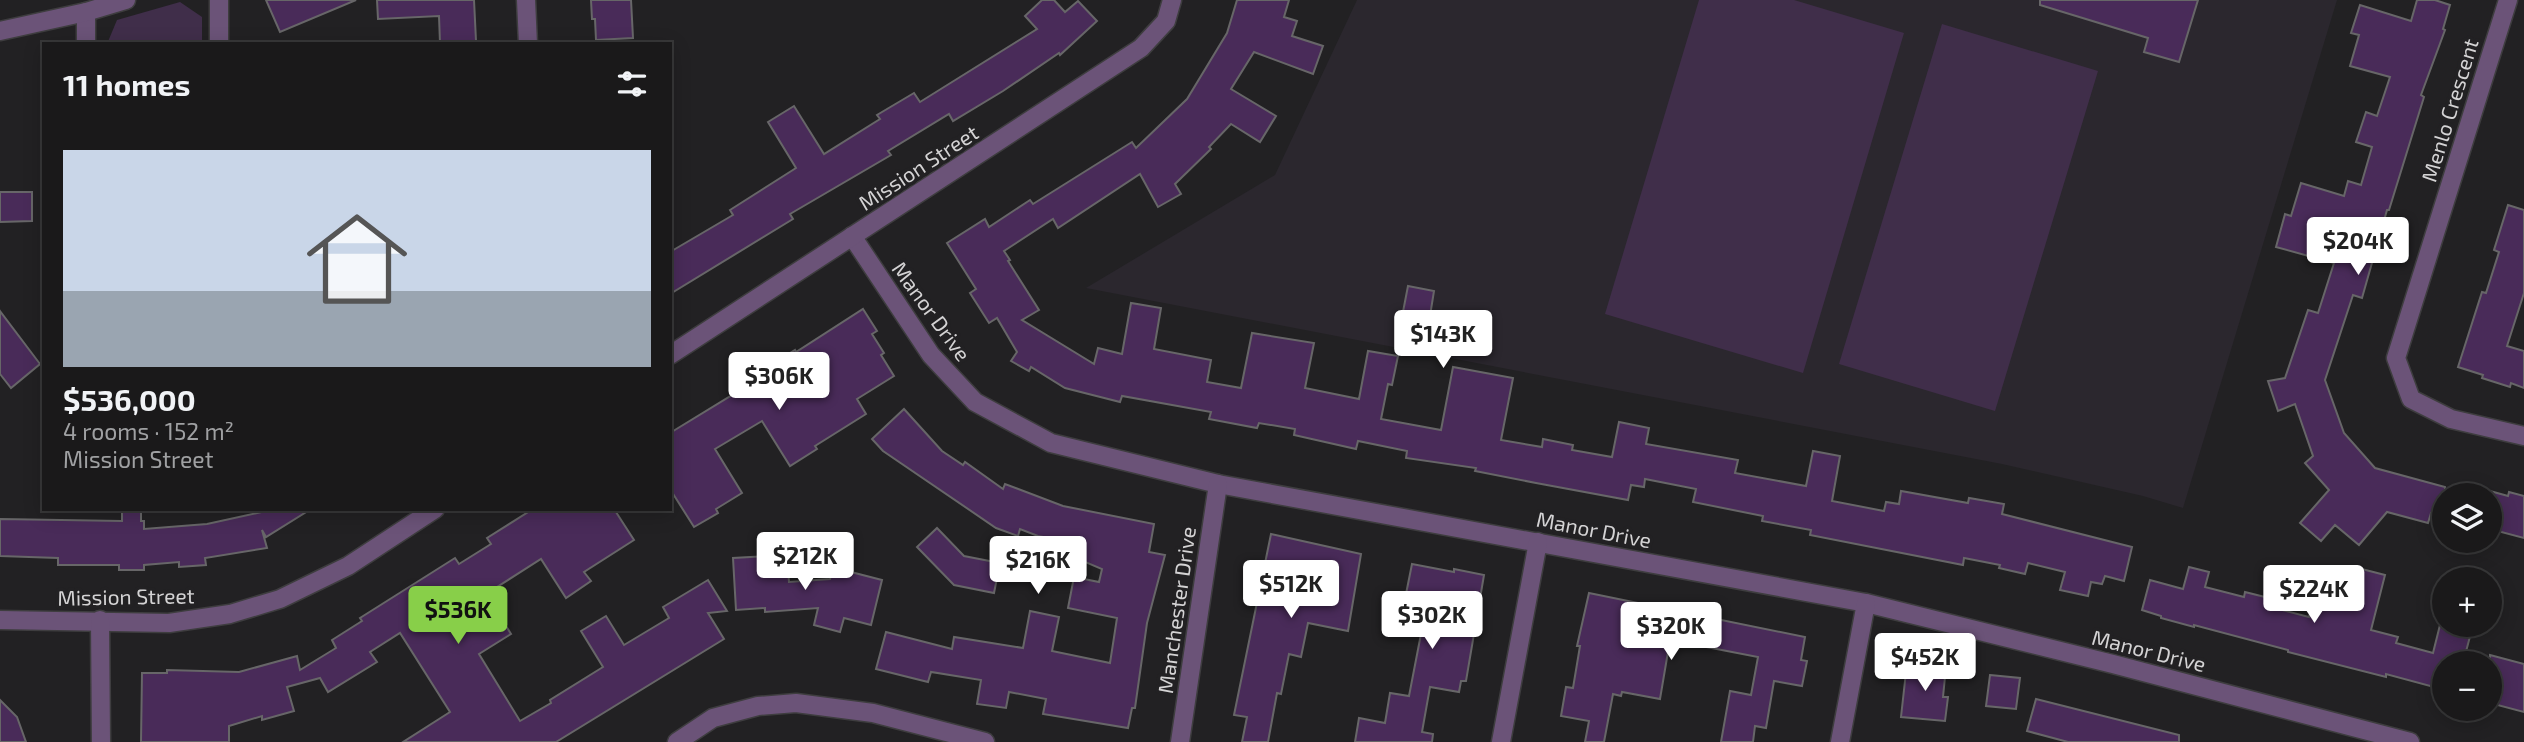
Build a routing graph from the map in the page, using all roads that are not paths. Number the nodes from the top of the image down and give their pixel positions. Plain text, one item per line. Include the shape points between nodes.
1 (126, 0) edge
2 (219, 0) edge
3 (526, 0) edge
4 (1172, 0) edge
5 (2508, 0) edge
6 (86, 12) junction
7 (0, 31) edge
8 (86, 42) edge
9 (219, 42) edge
10 (528, 42) edge
11 (852, 236) junction
12 (672, 354) edge
13 (2524, 436) edge
14 (1218, 484) junction
15 (432, 511) edge
16 (1538, 542) junction
17 (1866, 603) junction
18 (0, 620) edge
19 (100, 620) junction
20 (101, 742) edge
21 (677, 742) edge
22 (985, 742) edge
23 (1180, 742) edge
24 (1501, 742) edge
25 (1840, 742) edge
26 (2410, 742) edge

1 - 6 street
2 - 9 street
3 - 10 street
4 - 11 street, Mission Street via 1166,21 1141,48
5 - 13 street, Menlo Crescent via 2396,358 2411,399 2451,419
6 - 7 street
6 - 8 street
11 - 12 street, Mission Street
11 - 14 street, Manor Drive via 930,355 975,402 1051,443
14 - 16 street, Manor Drive
14 - 23 street, Manchester Drive
15 - 19 street, Mission Street via 348,566 280,600 230,614 169,623
16 - 17 street, Manor Drive
16 - 24 street
17 - 25 street
17 - 26 street, Manor Drive
18 - 19 street, Mission Street
19 - 20 street
21 - 22 street via 713,718 758,706 796,703 873,713

